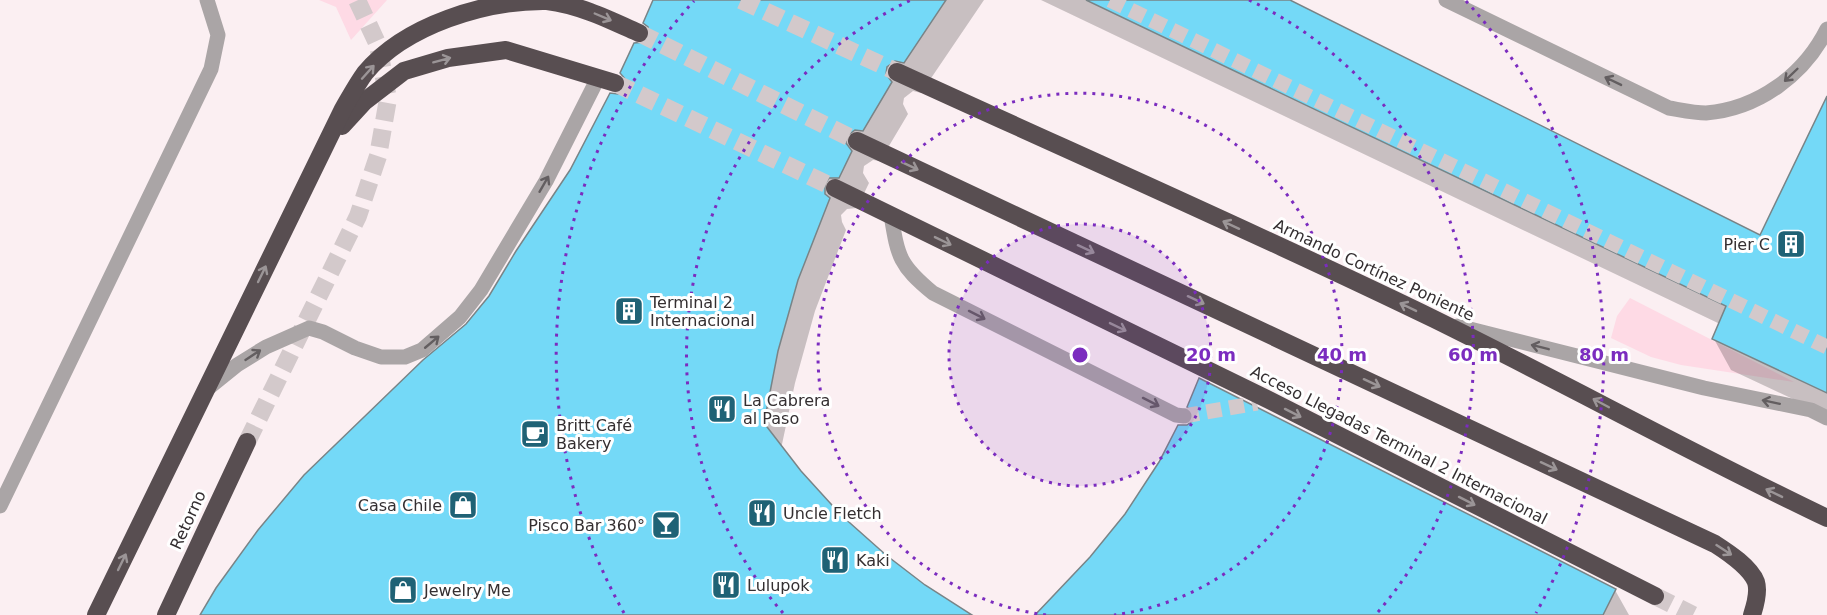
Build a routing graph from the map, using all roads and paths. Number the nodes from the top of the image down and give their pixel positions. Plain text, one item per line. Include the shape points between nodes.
1 (207, 0) edge
2 (1446, 0) edge
3 (1827, 29) edge
4 (639, 33) tunnel mouth
5 (897, 72) tunnel mouth
6 (607, 80) joint
7 (328, 140) junction
8 (857, 141) tunnel mouth
9 (835, 188) tunnel mouth
10 (891, 215) junction
11 (1435, 320) junction
12 (206, 390) junction
13 (1184, 416) tunnel mouth
14 (1827, 418) edge
15 (247, 442) tunnel mouth
16 (0, 506) edge
17 (1827, 518) edge
18 (1655, 596) tunnel mouth
19 (96, 615) edge
20 (166, 615) edge
21 (1752, 615) edge

1 - 16 lane via 218,35 211,69
3 -> 2 lane via 1820,44 1789,79 1749,104 1706,113 1669,108
7 -> 4 highway via 365,73 404,38 452,16 505,1 548,2 584,9
11 -> 5 highway, Armando Cortínez Poniente
7 -> 6 highway via 365,101 404,71 448,58 506,50
12 -> 6 lane via 266,347 309,328 381,357 405,357 422,350 460,317 481,290
12 -> 7 highway
8 -> 21 highway via 1715,544 1738,559 1756,583
9 - 10 highway, Acceso Llegadas Terminal 2 Internacional
10 -> 13 lane via 897,252 911,275 933,293
10 -> 18 highway, Acceso Llegadas Terminal 2 Internacional
14 -> 11 lane via 1811,410 1704,388
17 -> 11 highway, Armando Cortínez Poniente
19 -> 12 highway
15 - 20 highway, Retorno

